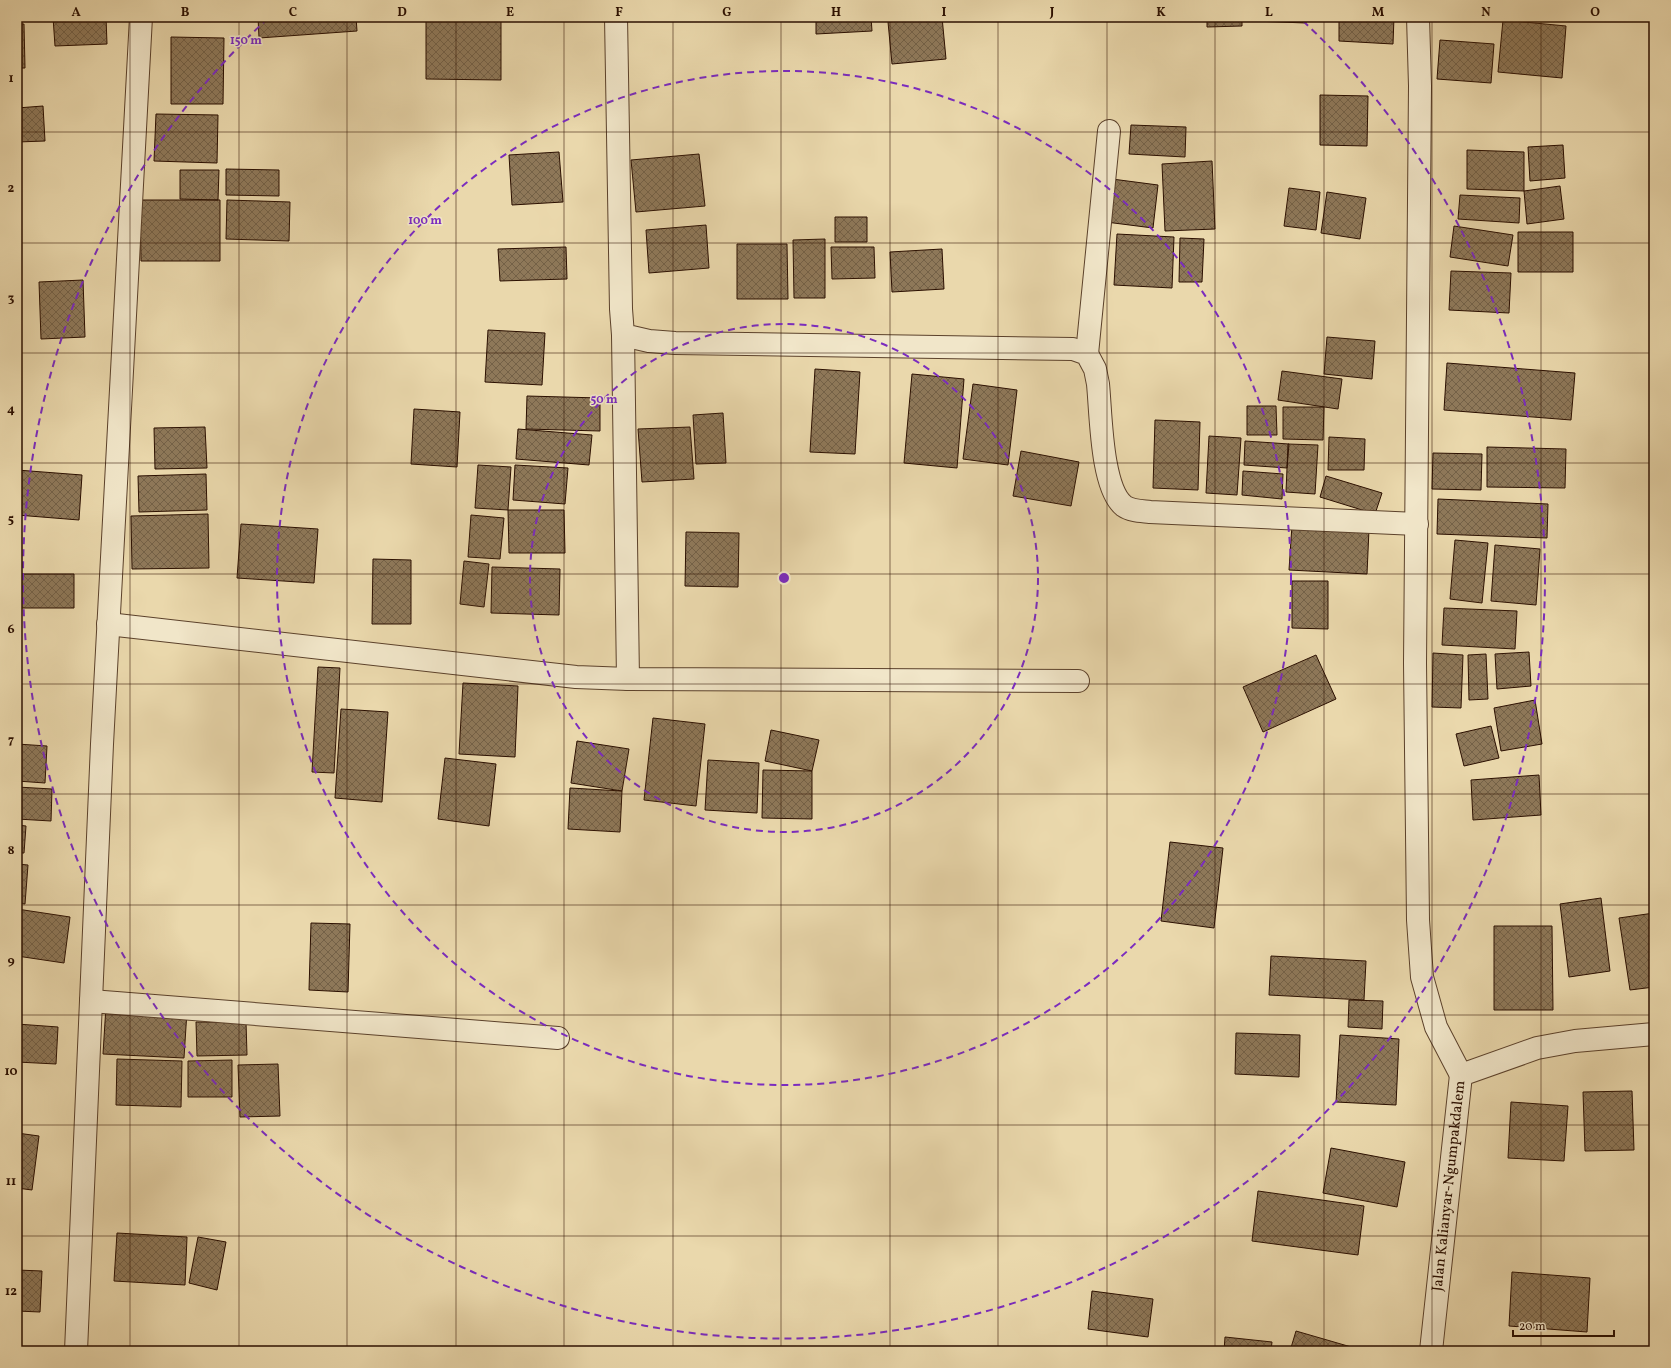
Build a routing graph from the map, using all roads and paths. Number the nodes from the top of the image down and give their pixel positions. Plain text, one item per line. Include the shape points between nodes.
1 (141, 17) edge
2 (616, 17) edge
3 (1418, 17) edge
4 (1109, 131) dead end
5 (623, 335) junction
6 (1087, 354) junction
7 (1417, 524) junction
8 (108, 624) junction
9 (628, 679) junction
10 (1078, 681) dead end
11 (90, 1001) junction
12 (1654, 1034) edge
13 (558, 1038) dead end
14 (1461, 1076) junction
15 (76, 1351) edge
16 (1431, 1351) edge

1 - 8 street
2 - 5 street
3 - 7 street via 1420,94
4 - 6 street
5 - 6 street via 675,343 1073,349
5 - 9 street
6 - 7 street via 1095,368 1098,384 1108,480 1118,499 1131,509
7 - 14 street via 1415,663 1418,920 1422,977 1436,1027
8 - 9 street via 568,676
8 - 11 street
9 - 10 street
11 - 13 street
11 - 15 street
12 - 14 street, Jalan Kalianyar-Ngumpakdalem via 1575,1041 1536,1048
14 - 16 street, Jalan Kalianyar-Ngumpakdalem

